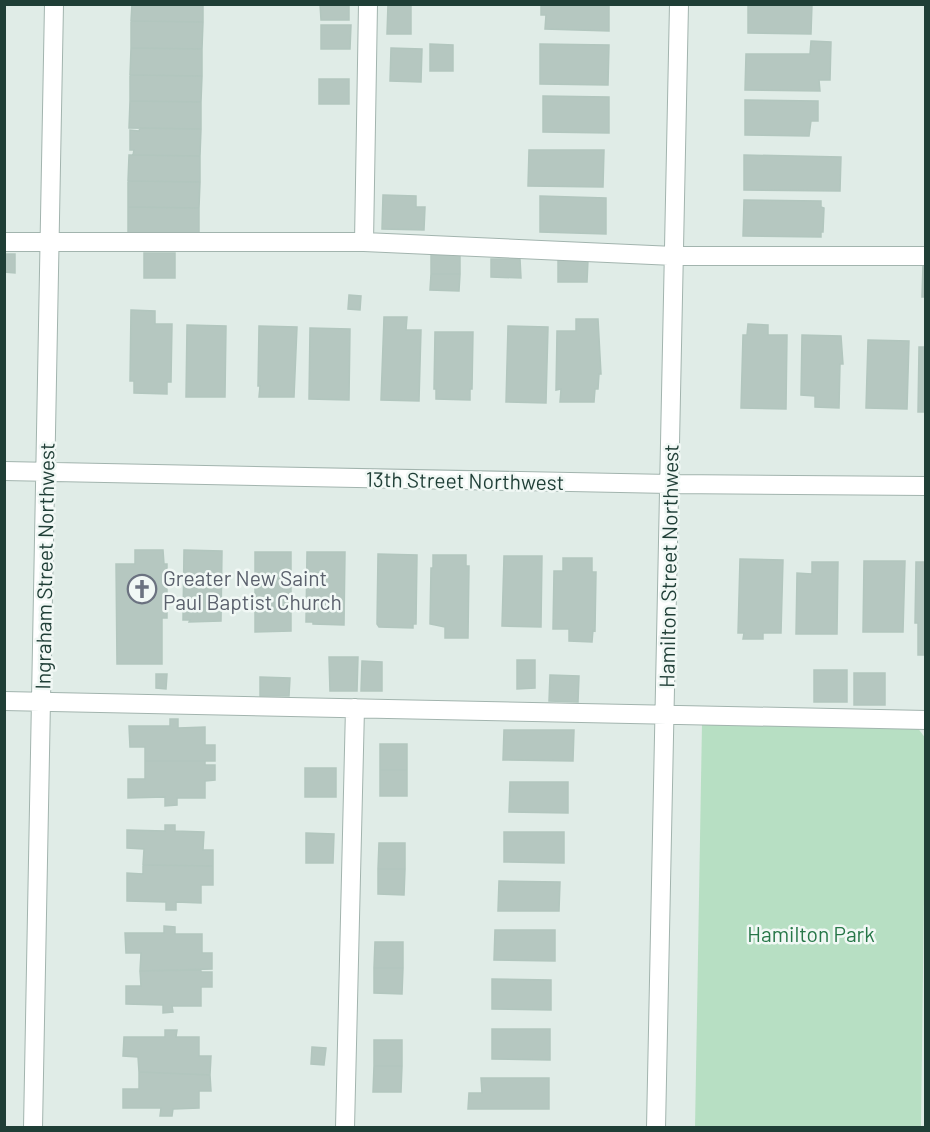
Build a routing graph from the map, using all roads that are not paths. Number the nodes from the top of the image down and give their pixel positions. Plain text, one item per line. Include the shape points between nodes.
1 (54, 4) edge
2 (368, 4) edge
3 (679, 4) edge
4 (4, 242) edge
5 (364, 242) junction
6 (50, 243) junction
7 (674, 256) junction
8 (926, 256) edge
9 (4, 471) edge
10 (45, 471) junction
11 (670, 484) junction
12 (926, 486) edge
13 (4, 701) edge
14 (41, 702) junction
15 (355, 708) junction
16 (665, 715) junction
17 (926, 720) edge
18 (33, 1128) edge
19 (345, 1128) edge
20 (657, 1128) edge

1 - 6 street, Ingraham Street Northwest
2 - 5 street
3 - 7 street, Hamilton Street Northwest
4 - 6 street
5 - 6 street
5 - 7 street
6 - 10 street, Ingraham Street Northwest
7 - 8 street
7 - 11 street, Hamilton Street Northwest
9 - 10 street, 13th Street Northwest
10 - 11 street, 13th Street Northwest
10 - 14 street, Ingraham Street Northwest
11 - 12 street, 13th Street Northwest
11 - 16 street, Hamilton Street Northwest
13 - 14 street
14 - 15 street
14 - 18 street, Ingraham Street Northwest
15 - 16 street
15 - 19 street
16 - 17 street
16 - 20 street, Hamilton Street Northwest

